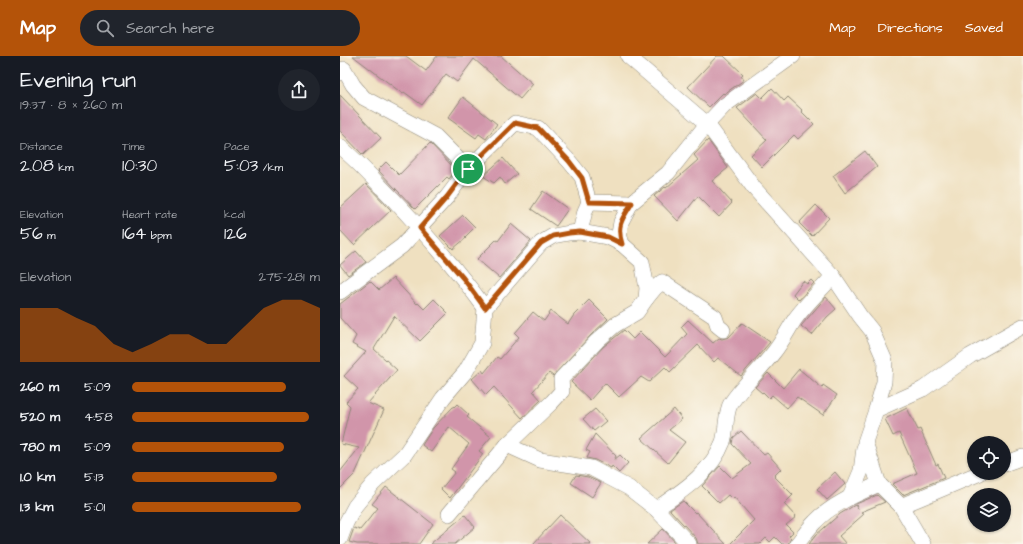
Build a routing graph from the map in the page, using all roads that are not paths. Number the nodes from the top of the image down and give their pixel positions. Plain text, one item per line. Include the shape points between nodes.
1 (628, 56) edge
2 (793, 56) edge
3 (340, 73) edge
4 (707, 124) junction
5 (340, 146) edge
6 (468, 169) junction
7 (589, 202) junction
8 (632, 203) junction
9 (420, 228) junction
10 (580, 232) junction
11 (622, 244) junction
12 (833, 276) junction
13 (340, 292) edge
14 (646, 300) junction
15 (485, 308) junction
16 (1023, 326) edge
17 (723, 330) dead end
18 (876, 410) junction
19 (865, 442) junction
20 (507, 445) junction
21 (1023, 458) edge
22 (1011, 462) edge
23 (967, 478) edge
24 (879, 484) junction
25 (850, 497) junction
26 (901, 506) junction
27 (656, 509) junction
28 (449, 514) dead end
29 (340, 538) edge
30 (689, 544) edge
31 (797, 544) edge
32 (923, 544) edge

1 - 4 street
2 - 4 street via 724,105
3 - 6 street via 344,70 364,98 435,136
4 - 8 street via 668,173
4 - 12 street via 754,188
5 - 9 street
6 - 7 street via 515,123 538,128 582,178
6 - 9 street
7 - 8 street
7 - 10 street
8 - 11 street via 621,222 619,234
9 - 13 street via 402,246
9 - 15 street
10 - 11 street via 608,237
10 - 15 street via 553,236 541,243
11 - 14 street via 642,262 647,288
12 - 18 street via 872,331 885,361 884,382
12 - 27 street via 795,320 781,344 740,389 729,406 723,442 705,471
14 - 17 street via 662,282 715,317 718,326
14 - 20 street via 636,312 615,325 597,341 561,379 562,391
15 - 29 street via 482,343 466,371 443,398 405,454 373,484 355,506
16 - 18 street via 970,356 923,389
18 - 19 street
19 - 24 street
19 - 25 street via 861,471
20 - 27 street via 540,460 591,468 629,488
20 - 28 street
21 - 22 street
23 - 26 street
24 - 25 street
24 - 26 street
25 - 31 street via 827,511
26 - 32 street
27 - 30 street

